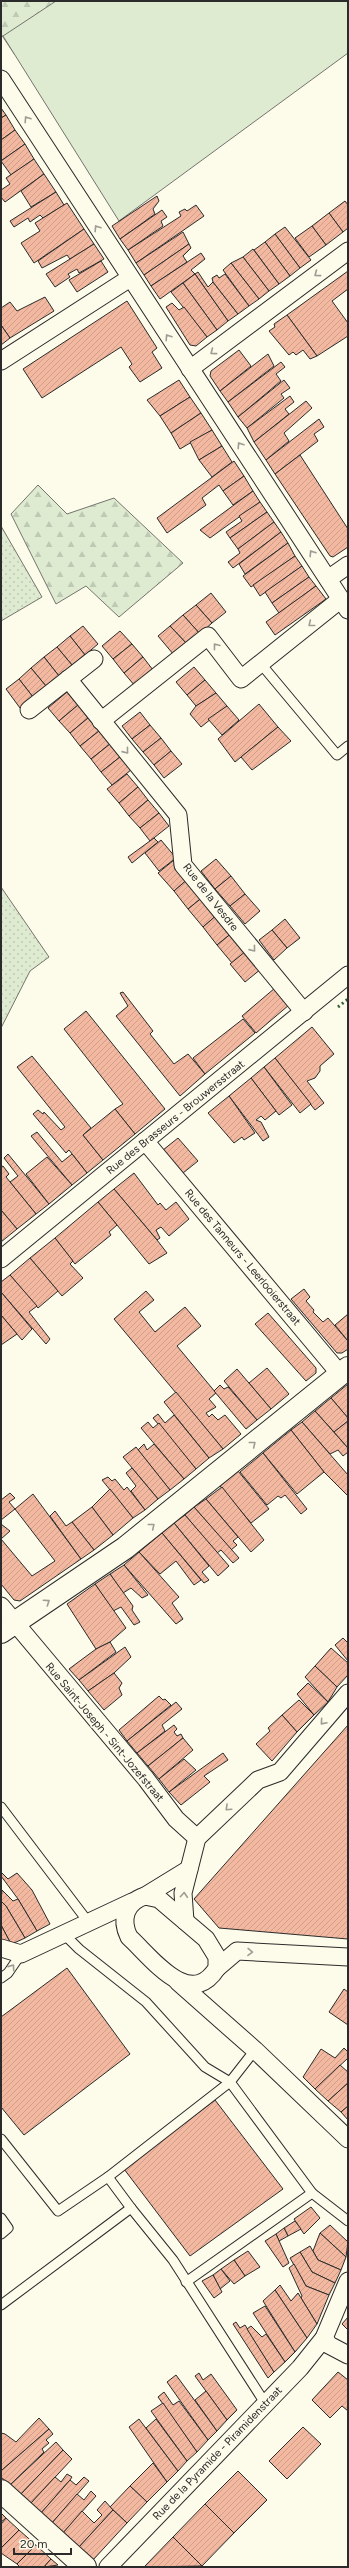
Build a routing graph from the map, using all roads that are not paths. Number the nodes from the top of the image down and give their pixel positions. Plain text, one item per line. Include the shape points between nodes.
1 (1, 79) edge
2 (348, 251) edge
3 (130, 278) junction
4 (1, 361) edge
5 (190, 369) junction
6 (348, 564) edge
7 (328, 579) junction
8 (345, 605) edge
9 (94, 659) dead end
10 (260, 664) junction
11 (68, 679) junction
12 (29, 710) dead end
13 (101, 721) junction
14 (348, 746) edge
15 (348, 975) edge
16 (304, 1012) junction
17 (145, 1141) junction
18 (1, 1259) edge
19 (344, 1371) edge
20 (1, 1606) edge
21 (8, 1628) edge
22 (348, 1693) edge
23 (1, 1807) edge
24 (197, 1838) junction
25 (189, 1869) junction
26 (138, 1899) junction
27 (185, 1922) junction
28 (82, 1927) junction
29 (129, 1936) junction
30 (1, 1948) edge
31 (21, 1954) junction
32 (348, 1957) edge
33 (217, 1968) junction
34 (1, 1978) edge
35 (177, 1982) junction
36 (205, 1983) junction
37 (209, 2012) junction
38 (255, 2050) junction
39 (230, 2082) junction
40 (1, 2139) edge
41 (348, 2139) edge
42 (108, 2177) junction
43 (312, 2193) junction
44 (131, 2208) junction
45 (1, 2218) edge
46 (348, 2221) edge
47 (1, 2234) edge
48 (348, 2281) edge
49 (186, 2282) junction
50 (1, 2305) edge
51 (324, 2338) junction
52 (348, 2355) edge
53 (265, 2403) junction
54 (1, 2491) edge
55 (85, 2567) edge
56 (108, 2567) edge

3 -> 1 street
2 -> 5 street
3 - 4 street
5 -> 3 street
7 -> 5 street
6 - 7 street
7 - 8 street
8 -> 10 street
9 - 11 street
10 -> 13 street via 241,679 208,636
10 - 14 lane via 337,754
11 - 12 street
11 - 13 street, Rue de la Vesdre
13 -> 16 street, Rue de la Vesdre via 178,816 183,865
15 - 16 street, Rue des Brasseurs - Brouwersstraat
16 - 17 street, Rue des Brasseurs - Brouwersstraat
17 - 18 street, Rue des Brasseurs - Brouwersstraat
17 - 19 street, Rue des Tanneurs - Leerlooierstraat
21 -> 19 street via 125,1548
20 - 21 street, Rue Saint-Joseph - Sint-Jozefstraat
21 - 24 street, Rue Saint-Joseph - Sint-Jozefstraat via 146,1778 176,1819
22 -> 24 street via 280,1772 258,1780
23 - 28 lane
24 - 25 street
25 - 26 street
27 -> 25 street via 183,1893
26 - 27 street via 159,1899
26 - 28 street
26 - 29 street via 124,1918
27 - 33 street via 214,1949
28 - 29 street
28 - 31 street
28 - 39 lane via 79,1949 146,2002 205,2067
29 - 35 street
30 - 31 street
34 -> 31 lane via 8,1973
33 -> 32 street via 237,1951
33 - 36 street
35 - 36 street via 193,1986
35 - 37 street
36 - 37 street
37 - 38 street
38 - 39 lane
38 - 41 street
39 - 42 lane
39 - 43 lane
40 - 42 lane via 58,2211
42 - 44 lane
43 - 46 lane
43 - 49 lane
44 - 49 lane via 173,2260
44 - 50 lane
45 - 47 lane via 8,2228
48 - 51 street, Rue de la Pyramide - Piramidenstraat
49 - 53 lane
51 - 52 street via 329,2345
51 - 53 street, Rue de la Pyramide - Piramidenstraat via 300,2368
53 - 56 street, Rue de la Pyramide - Piramidenstraat
54 - 55 street

